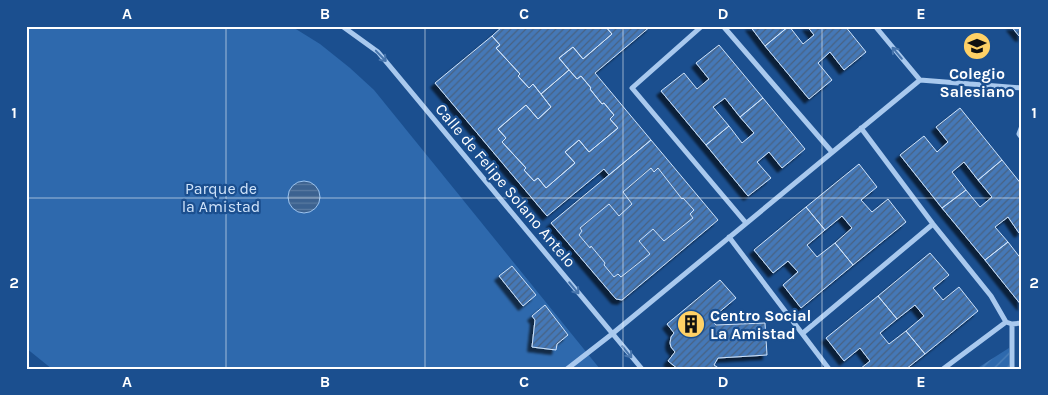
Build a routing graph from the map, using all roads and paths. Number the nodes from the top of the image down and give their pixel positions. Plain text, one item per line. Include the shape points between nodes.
1 (342, 26) edge
2 (702, 26) edge
3 (724, 26) edge
4 (875, 26) edge
5 (920, 80) junction
6 (1022, 88) edge
7 (1022, 126) edge
8 (861, 128) junction
9 (1022, 138) edge
10 (832, 152) junction
11 (746, 223) junction
12 (933, 224) junction
13 (729, 237) junction
14 (1006, 322) junction
15 (1022, 323) edge
16 (1012, 324) junction
17 (803, 333) junction
18 (612, 334) junction
19 (567, 369) edge
20 (642, 369) edge
21 (829, 369) edge
22 (943, 369) edge
23 (1012, 369) edge

1 -> 18 street, Calle de Felipe Solano Antelo via 378,52
2 - 11 street via 632,88
3 - 10 street
5 -> 4 street
5 - 6 street
5 - 8 street
7 - 9 street via 1019,134
8 - 10 street
8 - 12 street
10 - 11 street
11 - 13 street
12 - 14 street via 991,296
12 - 17 street
13 - 17 street
13 - 18 street
14 - 16 street
14 - 22 street
15 - 16 street
16 - 23 street
17 - 21 street
18 - 19 street
18 -> 20 street, Calle de Felipe Solano Antelo

